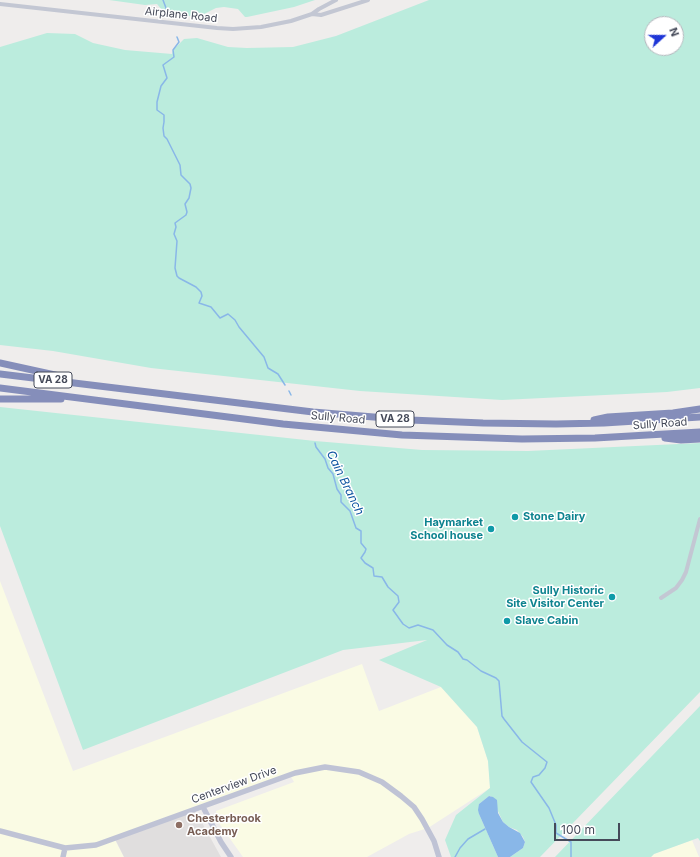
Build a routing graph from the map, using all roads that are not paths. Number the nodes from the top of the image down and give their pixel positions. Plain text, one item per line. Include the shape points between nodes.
1 (336, 0) edge
2 (366, 1) edge
3 (0, 4) edge
4 (312, 14) junction
5 (0, 363) edge
6 (0, 374) edge
7 (105, 386) junction
8 (0, 388) edge
9 (0, 399) edge
10 (93, 400) junction
11 (700, 409) edge
12 (700, 417) edge
13 (581, 424) junction
14 (700, 432) edge
15 (643, 436) junction
16 (700, 439) edge
17 (700, 519) edge
18 (661, 598) dead end
19 (203, 807) junction
20 (0, 831) edge
21 (65, 848) junction
22 (62, 857) edge
23 (231, 857) edge
24 (439, 857) edge

1 - 4 street, Airplane Road
2 - 4 street, Airplane Road via 321,15
3 - 4 street, Airplane Road via 217,28 261,27
5 - 7 highway
6 - 7 highway, Sully Road / VA 28
7 - 13 highway, Sully Road / VA 28 via 362,417 483,424
8 - 10 highway, Sully Road / VA 28
9 - 10 highway
10 - 15 highway, Sully Road / VA 28 via 402,435 522,439
11 - 13 highway via 666,414 608,417
12 - 13 highway, Sully Road / VA 28
14 - 15 highway, Sully Road / VA 28
15 - 16 highway
17 - 18 street via 686,572 676,588
19 - 21 street, Centerview Drive via 106,843
19 - 23 street
19 - 24 street, Centerview Drive via 303,771 325,767 359,772 382,782 414,807 428,828
20 - 21 street, Centerview Drive
21 - 22 street

